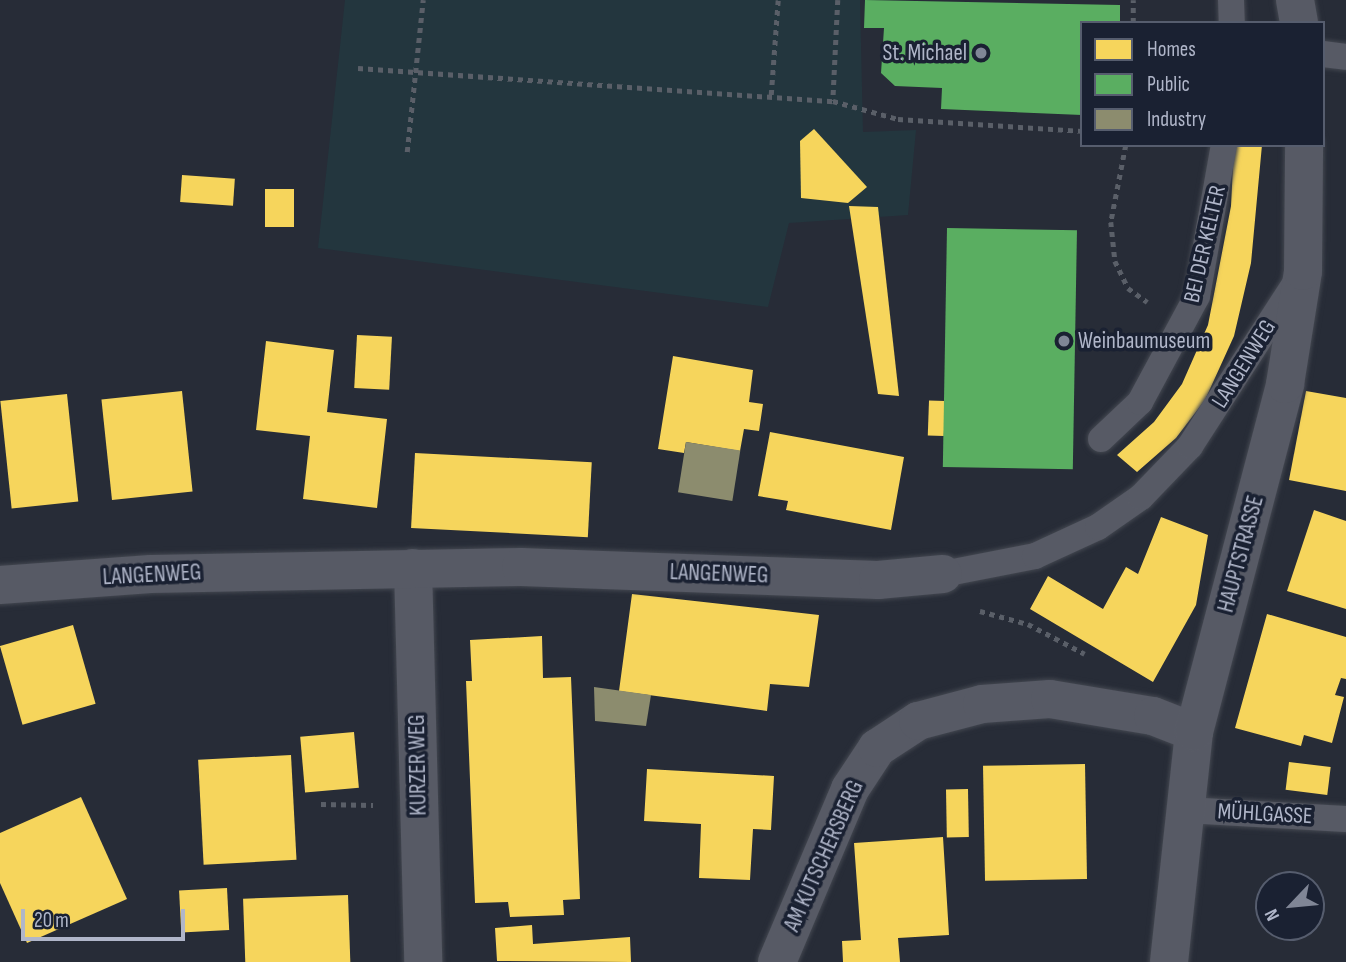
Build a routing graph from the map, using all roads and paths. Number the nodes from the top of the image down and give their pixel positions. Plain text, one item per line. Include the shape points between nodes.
1 (424, 0) edge
2 (778, 0) edge
3 (838, 0) edge
4 (1133, 0) edge
5 (1231, 0) edge
6 (1295, 0) edge
7 (1133, 21) edge
8 (1232, 21) edge
9 (1298, 21) edge
10 (1325, 54) edge
11 (1346, 57) edge
12 (358, 68) dead end
13 (416, 72) junction
14 (771, 95) junction
15 (834, 101) junction
16 (1080, 131) edge
17 (1126, 147) edge
18 (1224, 147) edge
19 (1304, 147) edge
20 (407, 152) dead end
21 (1303, 271) junction
22 (1182, 328) junction
23 (1101, 439) dead end
24 (413, 568) junction
25 (943, 574) junction
26 (0, 585) edge
27 (1096, 659) dead end
28 (1194, 732) junction
29 (1185, 810) junction
30 (1346, 819) edge
31 (423, 962) edge
32 (777, 962) edge
33 (1169, 962) edge

1 - 13 path
2 - 14 path
3 - 15 path
4 - 7 path
5 - 8 lane
6 - 9 street
10 - 11 lane
12 - 13 path
13 - 14 path
13 - 20 path
14 - 15 path
15 - 16 path via 898,119
17 - 22 path via 1111,222 1115,261 1128,288
18 - 22 lane, BEI DER KELTER via 1197,296
19 - 21 street, HAUPTSTRASSE
21 - 25 lane, LANGENWEG via 1190,446 1141,497 1098,527 1035,555
21 - 28 street, HAUPTSTRASSE via 1285,384
22 - 23 lane, BEI DER KELTER via 1140,402
24 - 25 street, LANGENWEG via 878,580
24 - 26 street, LANGENWEG
24 - 31 street, KURZER WEG
25 - 27 path via 962,606 1028,624
28 - 29 street, HAUPTSTRASSE
28 - 32 street, AM KUTSCHERSBERG via 1153,716 1050,699 982,704 918,721 877,748 850,789
29 - 30 lane, MÜHLGASSE
29 - 33 street, HAUPTSTRASSE

